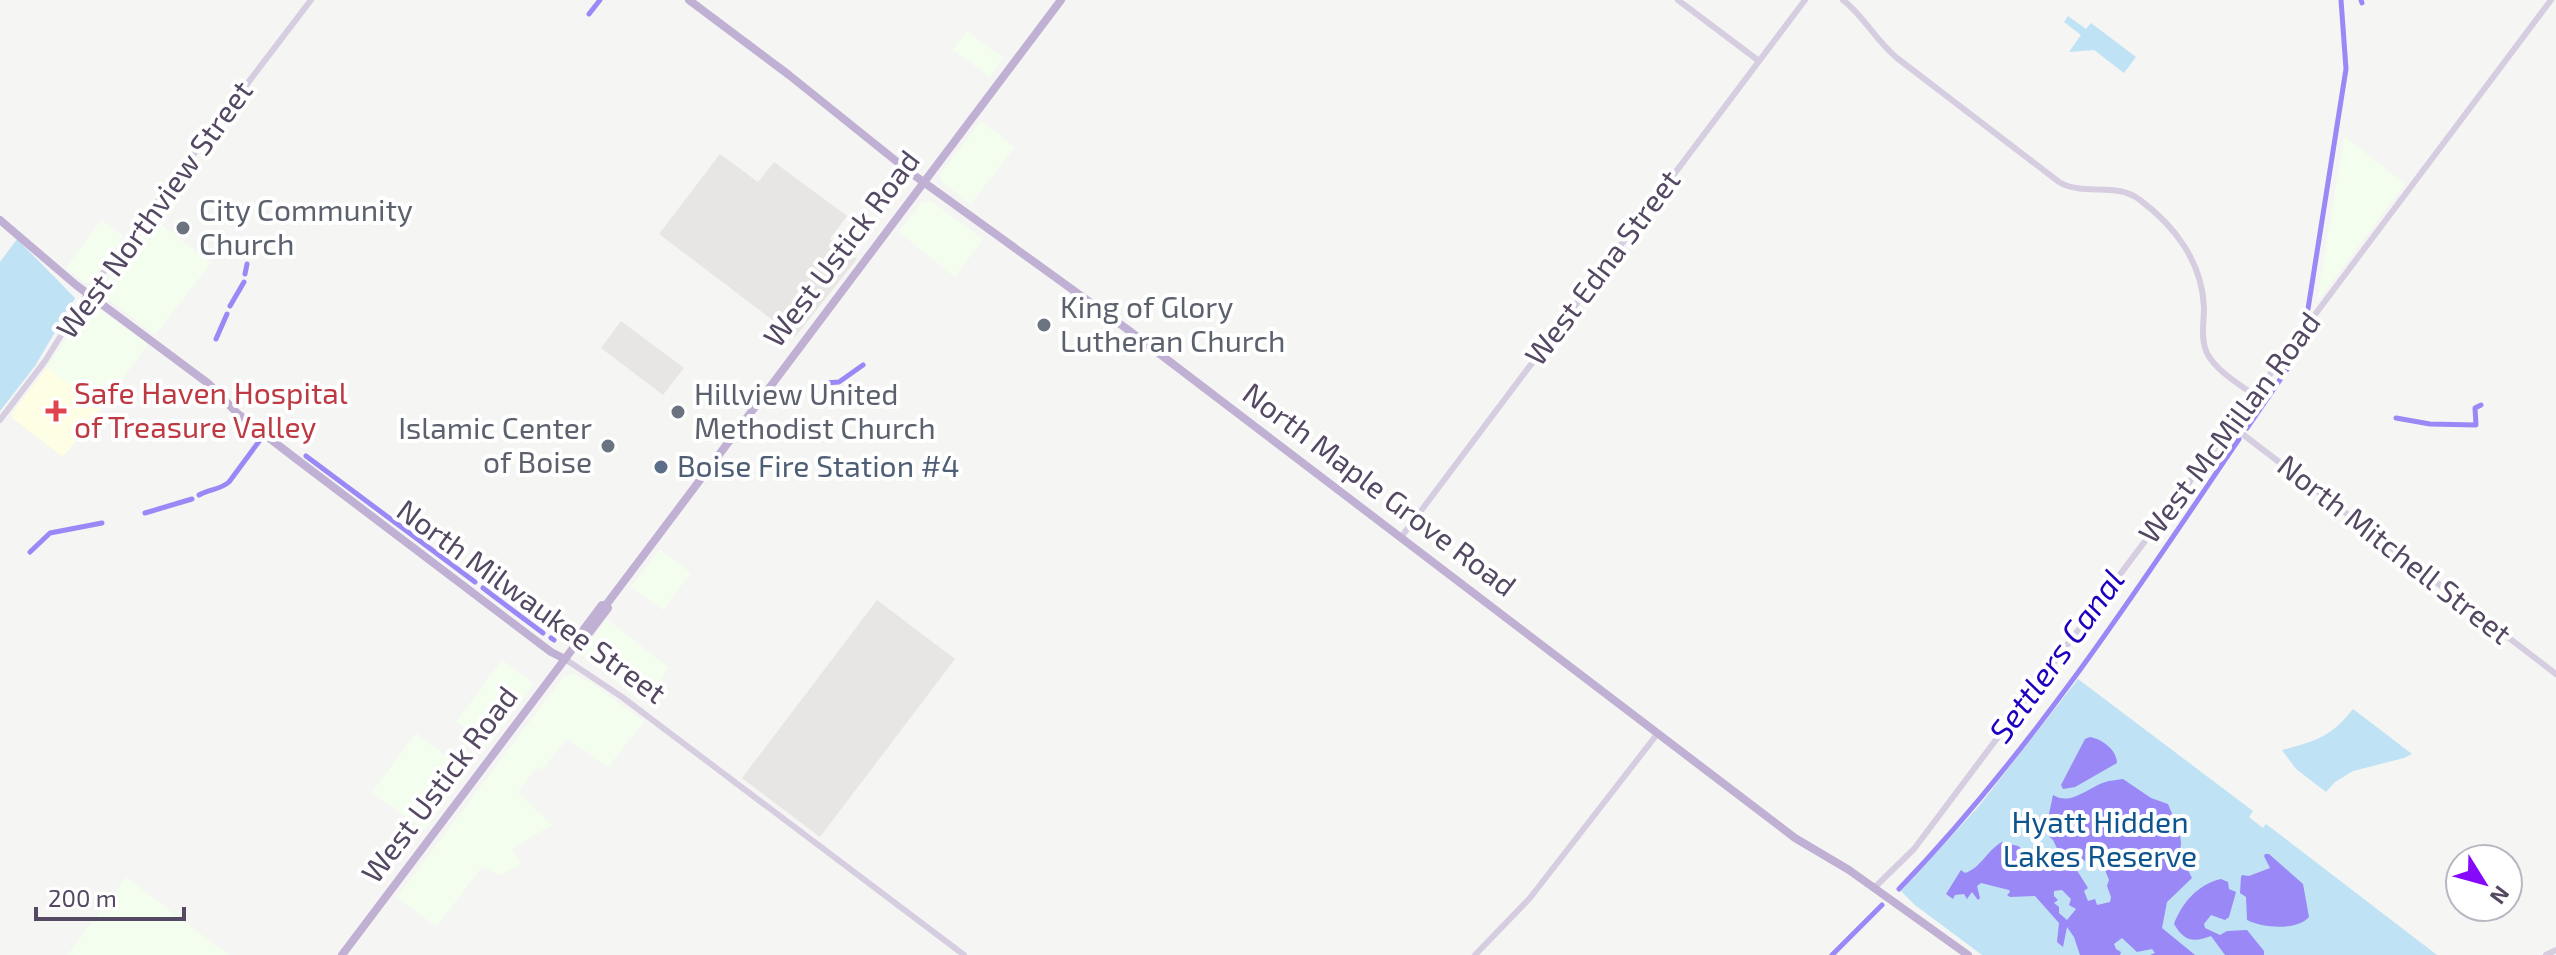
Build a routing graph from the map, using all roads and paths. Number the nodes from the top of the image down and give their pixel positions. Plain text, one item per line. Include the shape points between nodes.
1 (311, 0) edge
2 (689, 0) edge
3 (1061, 0) edge
4 (1678, 0) edge
5 (1805, 0) edge
6 (1843, 0) edge
7 (2551, 0) edge
8 (1759, 61) junction
9 (923, 181) junction
10 (0, 220) edge
11 (87, 294) junction
12 (2254, 395) junction
13 (0, 420) edge
14 (2232, 426) junction
15 (1402, 536) junction
16 (565, 659) junction
17 (2556, 674) edge
18 (1658, 733) junction
19 (1874, 888) junction
20 (2556, 950) edge
21 (342, 955) edge
22 (964, 955) edge
23 (1475, 955) edge
24 (1968, 955) edge
25 (2546, 955) edge

1 - 11 street, West Northview Street
2 - 9 main road, North Maple Grove Road
3 - 9 main road, West Ustick Road
4 - 8 street
5 - 8 street, West Edna Street
6 - 12 street via 1897,58 2059,182 2081,189 2123,190 2160,216 2194,265 2210,358
7 - 12 street, West McMillan Road
8 - 15 street, West Edna Street
9 - 15 main road, North Maple Grove Road
9 - 16 main road, West Ustick Road
10 - 11 main road, North Milwaukee Street
11 - 13 street, West Northview Street
11 - 16 main road, North Milwaukee Street via 200,378 295,458
12 - 14 street, West McMillan Road
14 - 17 street, North Mitchell Street
14 - 19 street, West McMillan Road via 1914,849
15 - 18 main road, North Maple Grove Road
16 - 21 main road, West Ustick Road
16 - 22 street, North Milwaukee Street via 642,711
18 - 19 main road, North Maple Grove Road via 1804,845
18 - 23 street via 1530,898
19 - 24 main road, North Maple Grove Road
20 - 25 street

